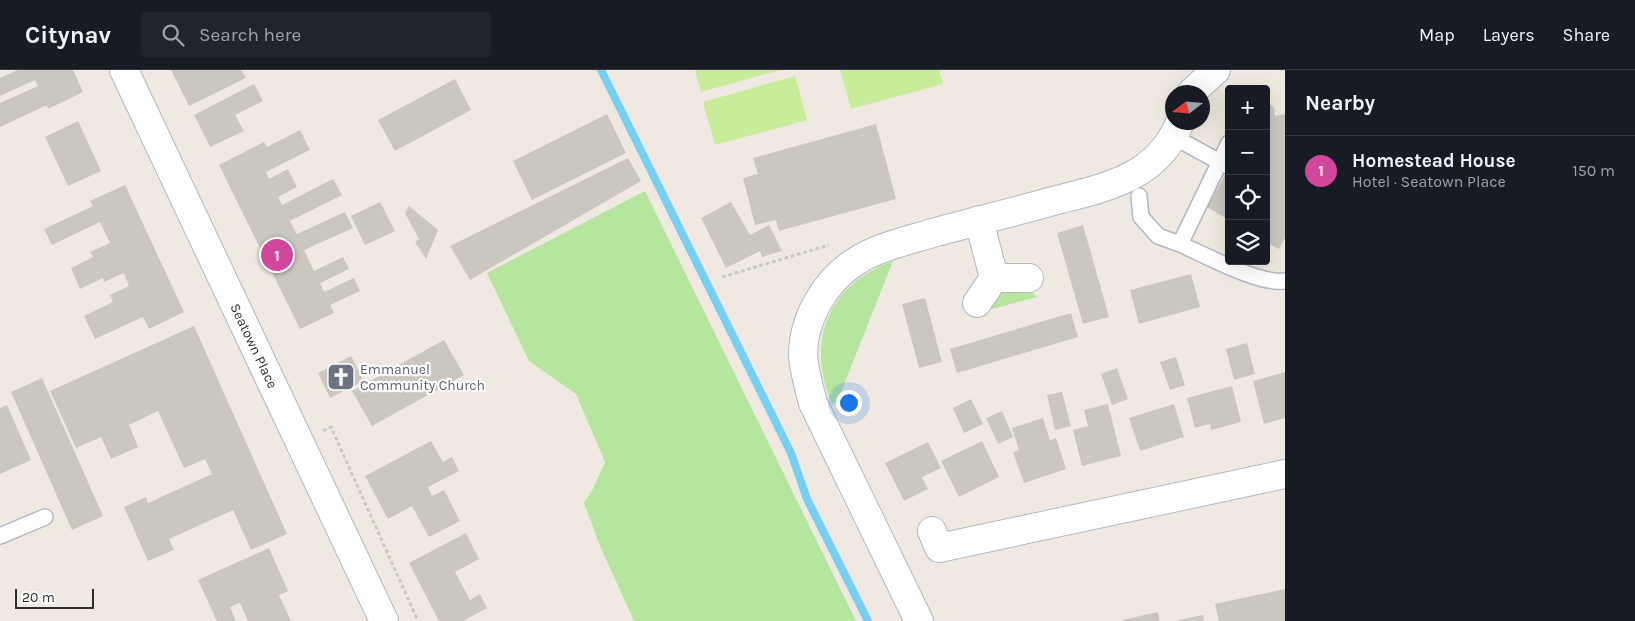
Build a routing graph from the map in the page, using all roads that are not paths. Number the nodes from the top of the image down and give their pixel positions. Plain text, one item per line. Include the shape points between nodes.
1 (124, 70) edge
2 (1190, 70) edge
3 (1216, 70) edge
4 (1191, 85) edge
5 (1199, 85) edge
6 (1177, 130) edge
7 (1224, 165) edge
8 (1139, 196) dead end
9 (979, 220) junction
10 (1180, 244) junction
11 (994, 278) junction
12 (1028, 278) dead end
13 (1285, 281) edge
14 (977, 303) dead end
15 (1285, 474) edge
16 (45, 517) dead end
17 (932, 531) dead end
18 (0, 536) edge
19 (384, 621) edge
20 (919, 621) edge

1 - 19 street, Seatown Place
2 - 4 street
3 - 5 street
6 - 7 lane
6 - 9 street via 1167,148 1126,179
7 - 10 lane
8 - 10 lane via 1142,217 1158,236
9 - 11 street
9 - 20 street via 890,246 855,262 836,277 821,296 811,314 803,354 813,403
10 - 13 lane via 1252,276
11 - 12 street
11 - 14 street
15 - 17 street via 939,548
16 - 18 lane

